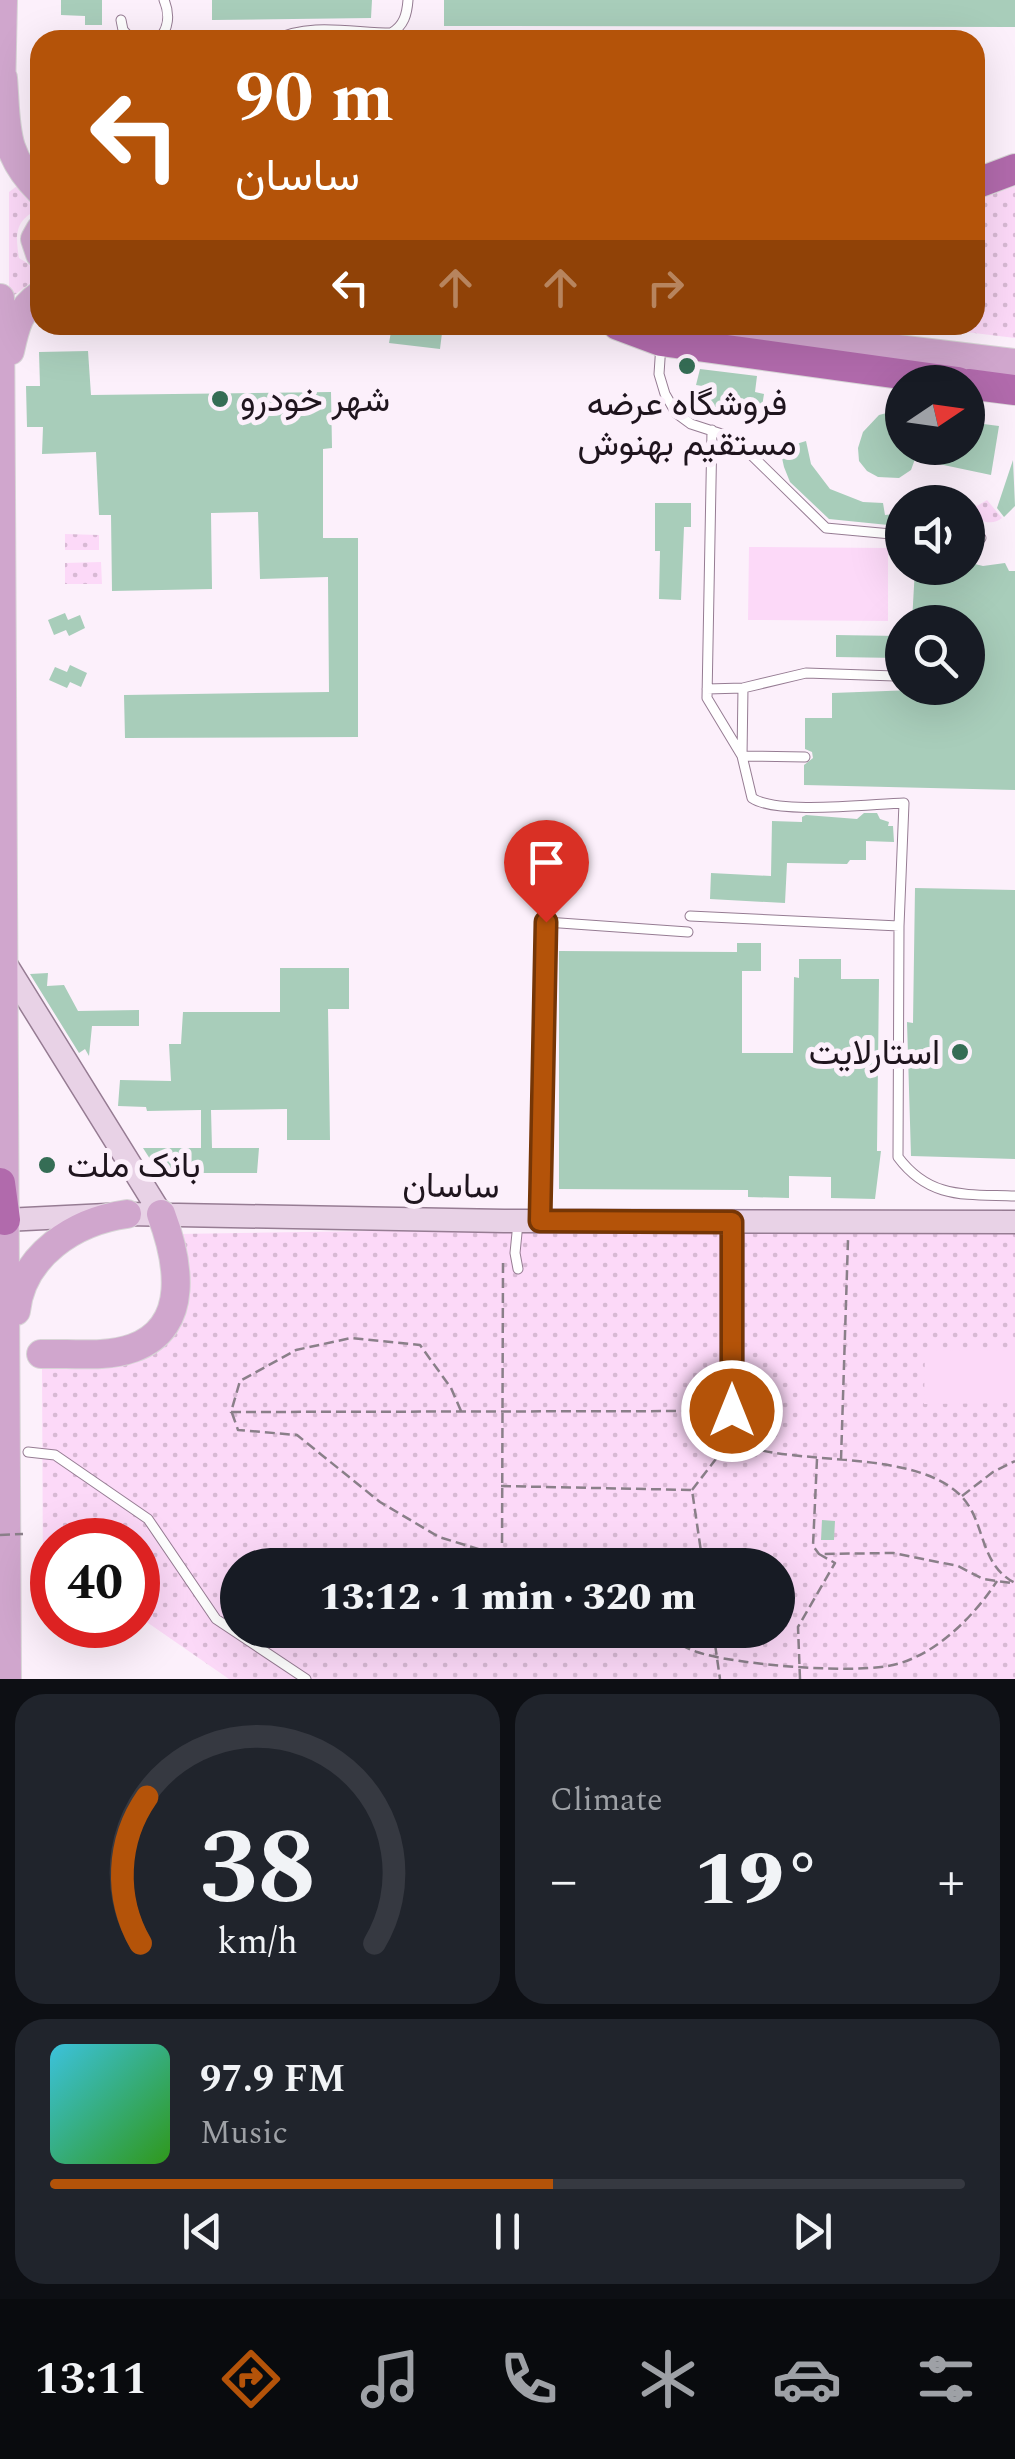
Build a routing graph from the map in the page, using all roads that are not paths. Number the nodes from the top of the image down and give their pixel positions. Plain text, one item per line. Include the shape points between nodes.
1 (3, 0) edge
2 (164, 0) edge
3 (408, 0) edge
4 (121, 20) dead end
5 (123, 30) edge
6 (166, 30) edge
7 (398, 30) edge
8 (1, 90) edge
9 (1015, 169) edge
10 (30, 180) edge
11 (985, 180) edge
12 (0, 298) edge
13 (30, 301) edge
14 (645, 335) edge
15 (782, 335) edge
16 (908, 335) edge
17 (661, 341) junction
18 (1015, 348) edge
19 (1015, 363) edge
20 (885, 372) edge
21 (985, 386) edge
22 (1015, 390) edge
23 (2, 397) edge
24 (712, 430) junction
25 (885, 533) edge
26 (885, 676) edge
27 (743, 688) junction
28 (707, 689) junction
29 (742, 756) junction
30 (804, 757) dead end
31 (690, 916) dead end
32 (899, 926) junction
33 (688, 932) dead end
34 (4, 961) junction
35 (0, 1184) edge
36 (1015, 1196) edge
37 (127, 1214) junction
38 (162, 1214) junction
39 (5, 1220) junction
40 (529, 1221) junction
41 (732, 1222) junction
42 (1015, 1222) edge
43 (518, 1269) dead end
44 (40, 1354) dead end
45 (6, 1360) junction
46 (732, 1439) road end
47 (28, 1452) dead end
48 (7, 1679) edge
49 (306, 1679) edge

1 - 8 main road
2 - 6 lane
3 - 7 lane
4 - 5 lane
8 - 10 main road via 8,145
9 - 11 highway
12 - 23 main road
13 - 23 main road via 16,321
14 - 17 highway
15 - 19 main road
16 - 18 main road
17 - 20 highway
17 - 24 lane via 665,394 690,424
21 - 22 highway
23 - 34 main road
24 - 25 lane via 734,438 826,528
24 - 28 lane
26 - 27 lane via 806,672
27 - 28 lane
27 - 29 lane
28 - 29 lane
29 - 30 lane
29 - 32 lane via 752,798 762,805 904,804
31 - 32 lane
32 - 36 lane via 898,1157 921,1182 948,1193
33 - 40 lane via 546,922
34 - 38 street
34 - 39 main road
35 - 39 highway
37 - 38 street, ساسان
37 - 39 street, ساسان
37 - 45 main road via 83,1227 29,1268
38 - 40 street, ساسان
38 - 44 main road via 178,1282 172,1309 156,1333 121,1351
39 - 45 main road
40 - 41 street, ساسان
40 - 43 lane via 515,1253
41 - 42 street, ساسان
41 - 46 street
45 - 48 main road
47 - 49 lane via 55,1454 148,1518 216,1619

